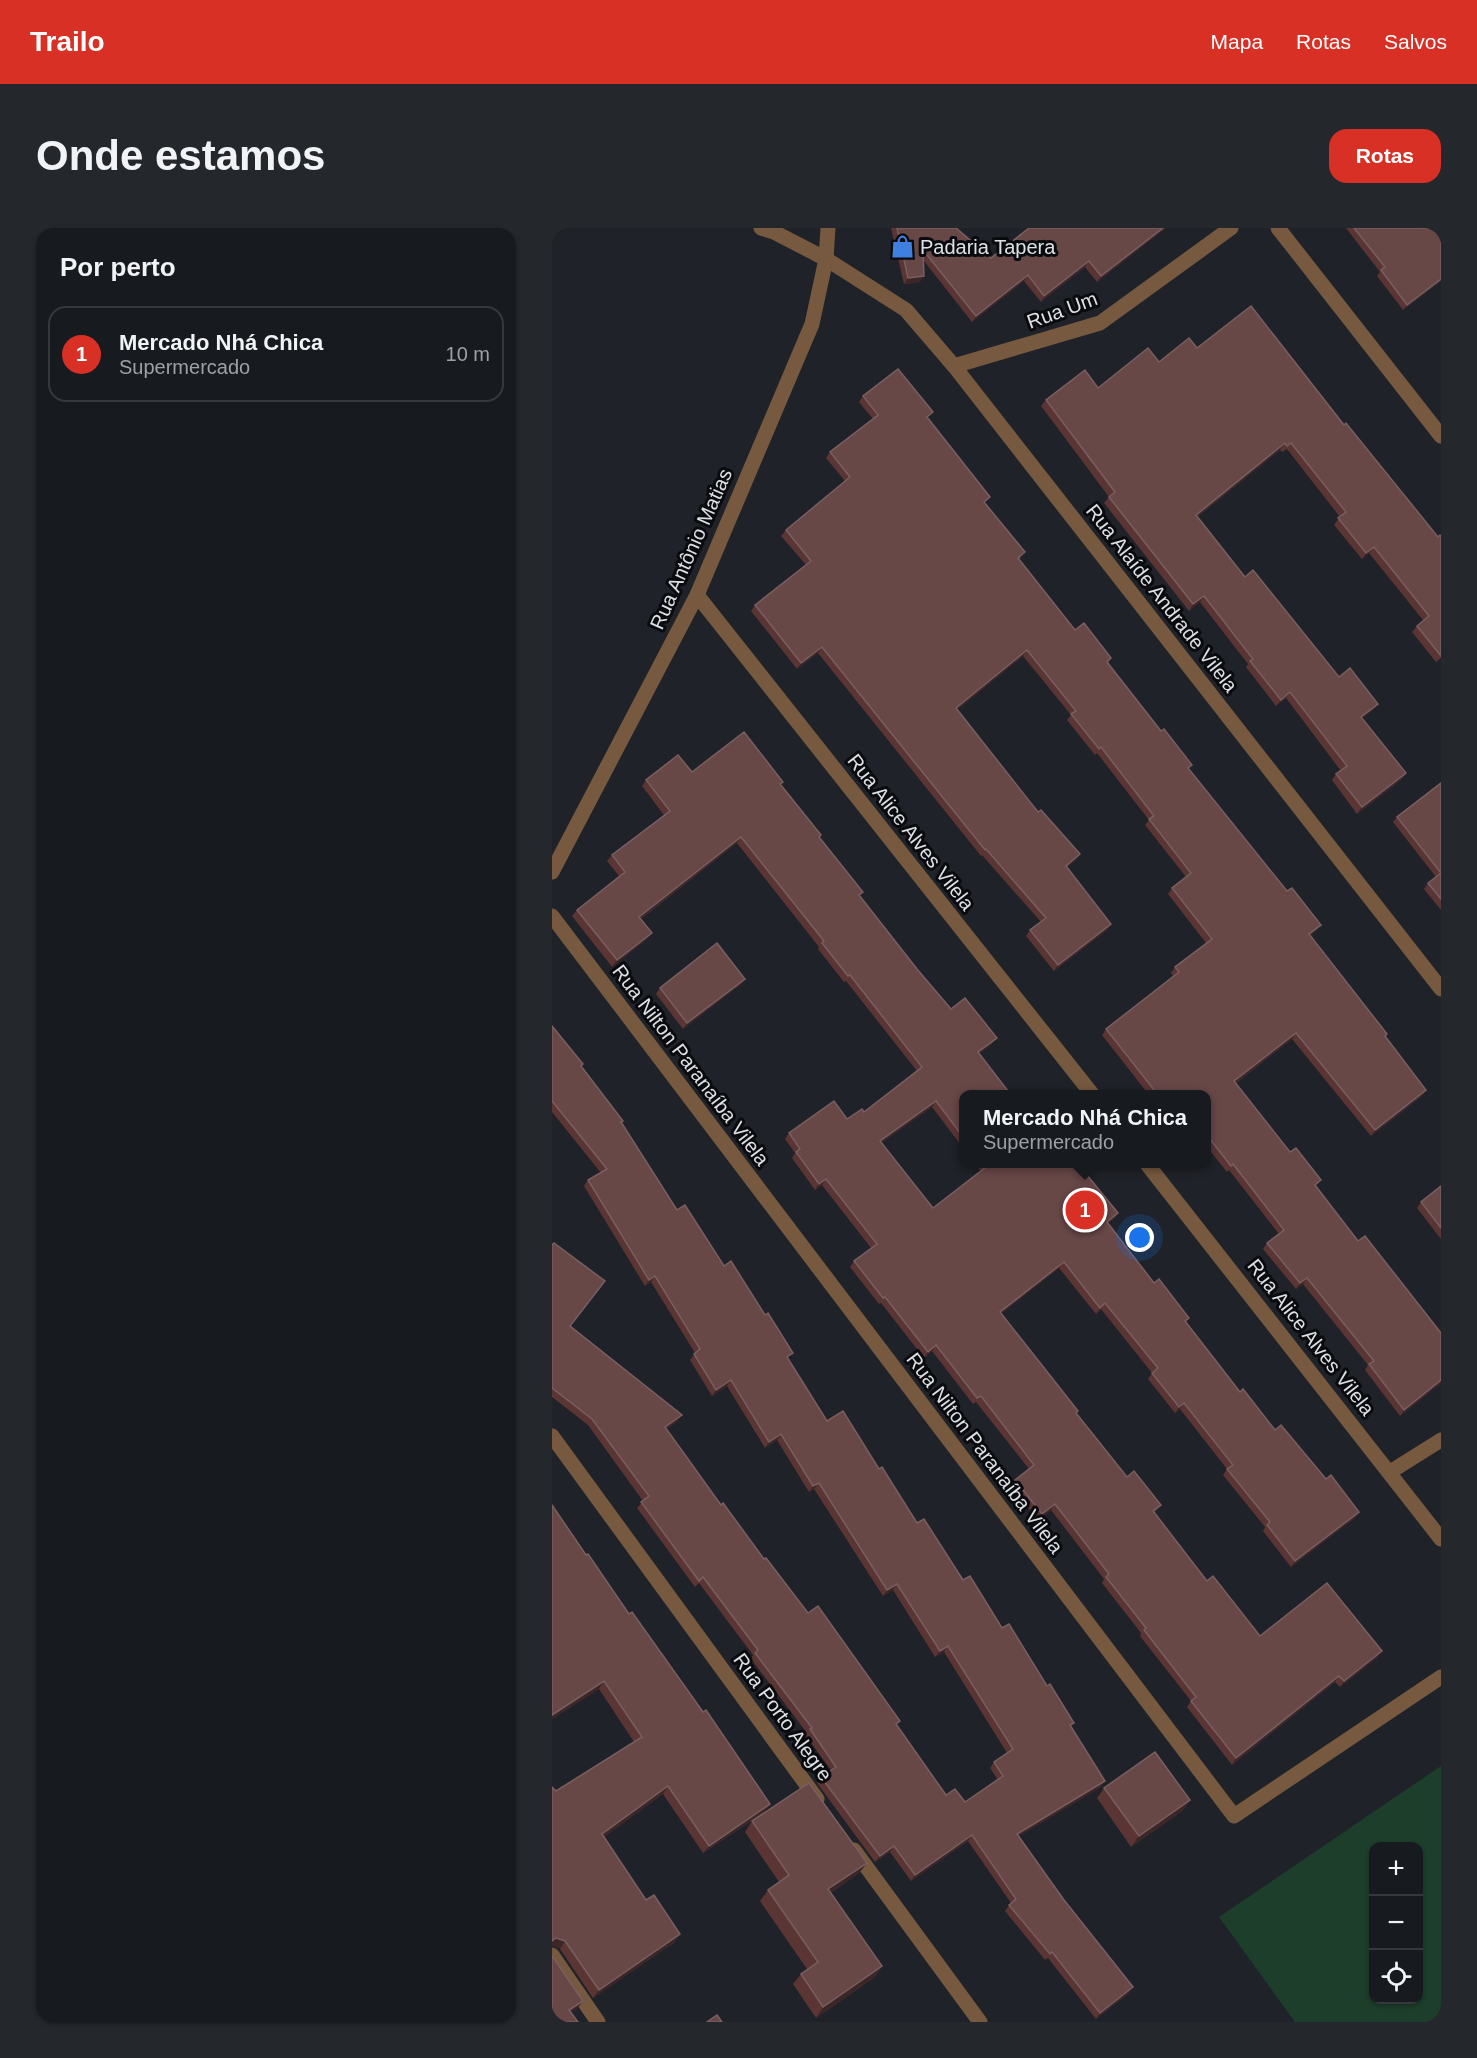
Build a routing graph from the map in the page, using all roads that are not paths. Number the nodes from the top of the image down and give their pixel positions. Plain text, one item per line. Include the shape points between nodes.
1 (761, 228) edge
2 (828, 228) edge
3 (1231, 228) edge
4 (1278, 228) edge
5 (826, 259) junction
6 (954, 366) junction
7 (1441, 436) edge
8 (697, 595) junction
9 (552, 872) edge
10 (552, 916) edge
11 (1441, 989) edge
12 (1088, 1090) edge
13 (1149, 1168) edge
14 (552, 1436) edge
15 (1441, 1440) edge
16 (1390, 1472) junction
17 (1441, 1539) edge
18 (1441, 1677) edge
19 (826, 1811) edge
20 (847, 1839) edge
21 (552, 1955) edge
22 (598, 2022) edge
23 (980, 2022) edge

1 - 5 street, Rua Alaíde Andrade Vilela
2 - 5 street, Rua Antônio Matias
3 - 6 street, Rua Um via 1100,323
4 - 7 street
5 - 6 street, Rua Alaíde Andrade Vilela via 906,310
5 - 8 street, Rua Antônio Matias via 812,324
6 - 11 street, Rua Alaíde Andrade Vilela
8 - 9 street, Rua Antônio Matias
8 - 12 street, Rua Alice Alves Vilela
10 - 18 street, Rua Nilton Paranaíba Vilela via 1234,1816
13 - 16 street, Rua Alice Alves Vilela
14 - 19 street, Rua Porto Alegre
15 - 16 street
16 - 17 street, Rua Alice Alves Vilela
20 - 23 street
21 - 22 street

